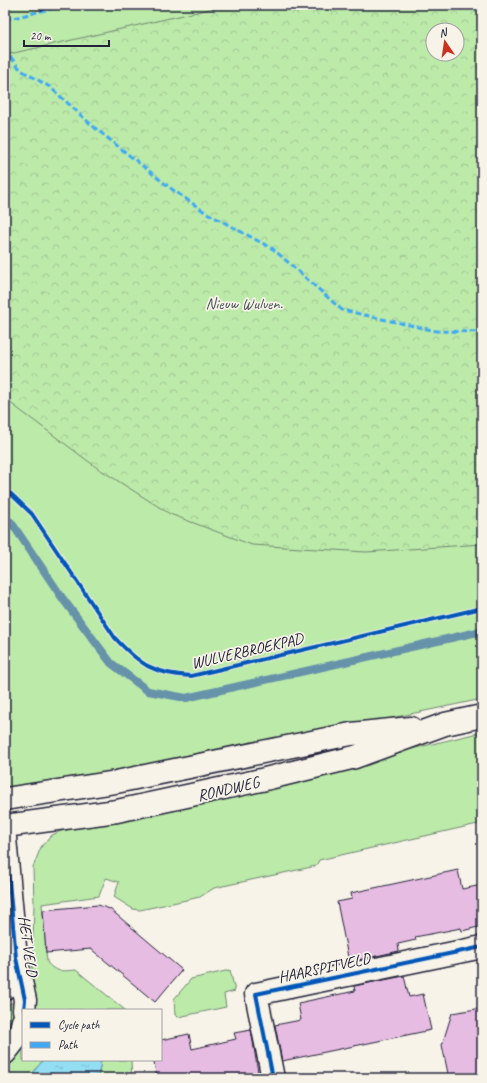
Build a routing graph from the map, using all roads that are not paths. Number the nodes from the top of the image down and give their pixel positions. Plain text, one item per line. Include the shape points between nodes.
1 (482, 716) edge
2 (445, 724) junction
3 (5, 799) edge
4 (5, 826) edge
5 (5, 838) edge
6 (482, 947) edge
7 (16, 958) junction
8 (5, 988) edge
9 (24, 1009) edge
10 (22, 1024) edge
11 (5, 1053) edge
12 (273, 1078) edge

1 - 2 main road, RONDWEG
2 - 3 main road, RONDWEG via 351,734 116,782
2 - 4 main road, RONDWEG via 355,757 261,780 117,811
5 - 7 main road, HET VELD
6 - 12 main road, HAARSPITVELD via 256,994
7 - 8 main road, HET VELD
7 - 9 main road, HET VELD via 25,1000
10 - 11 main road via 19,1035

